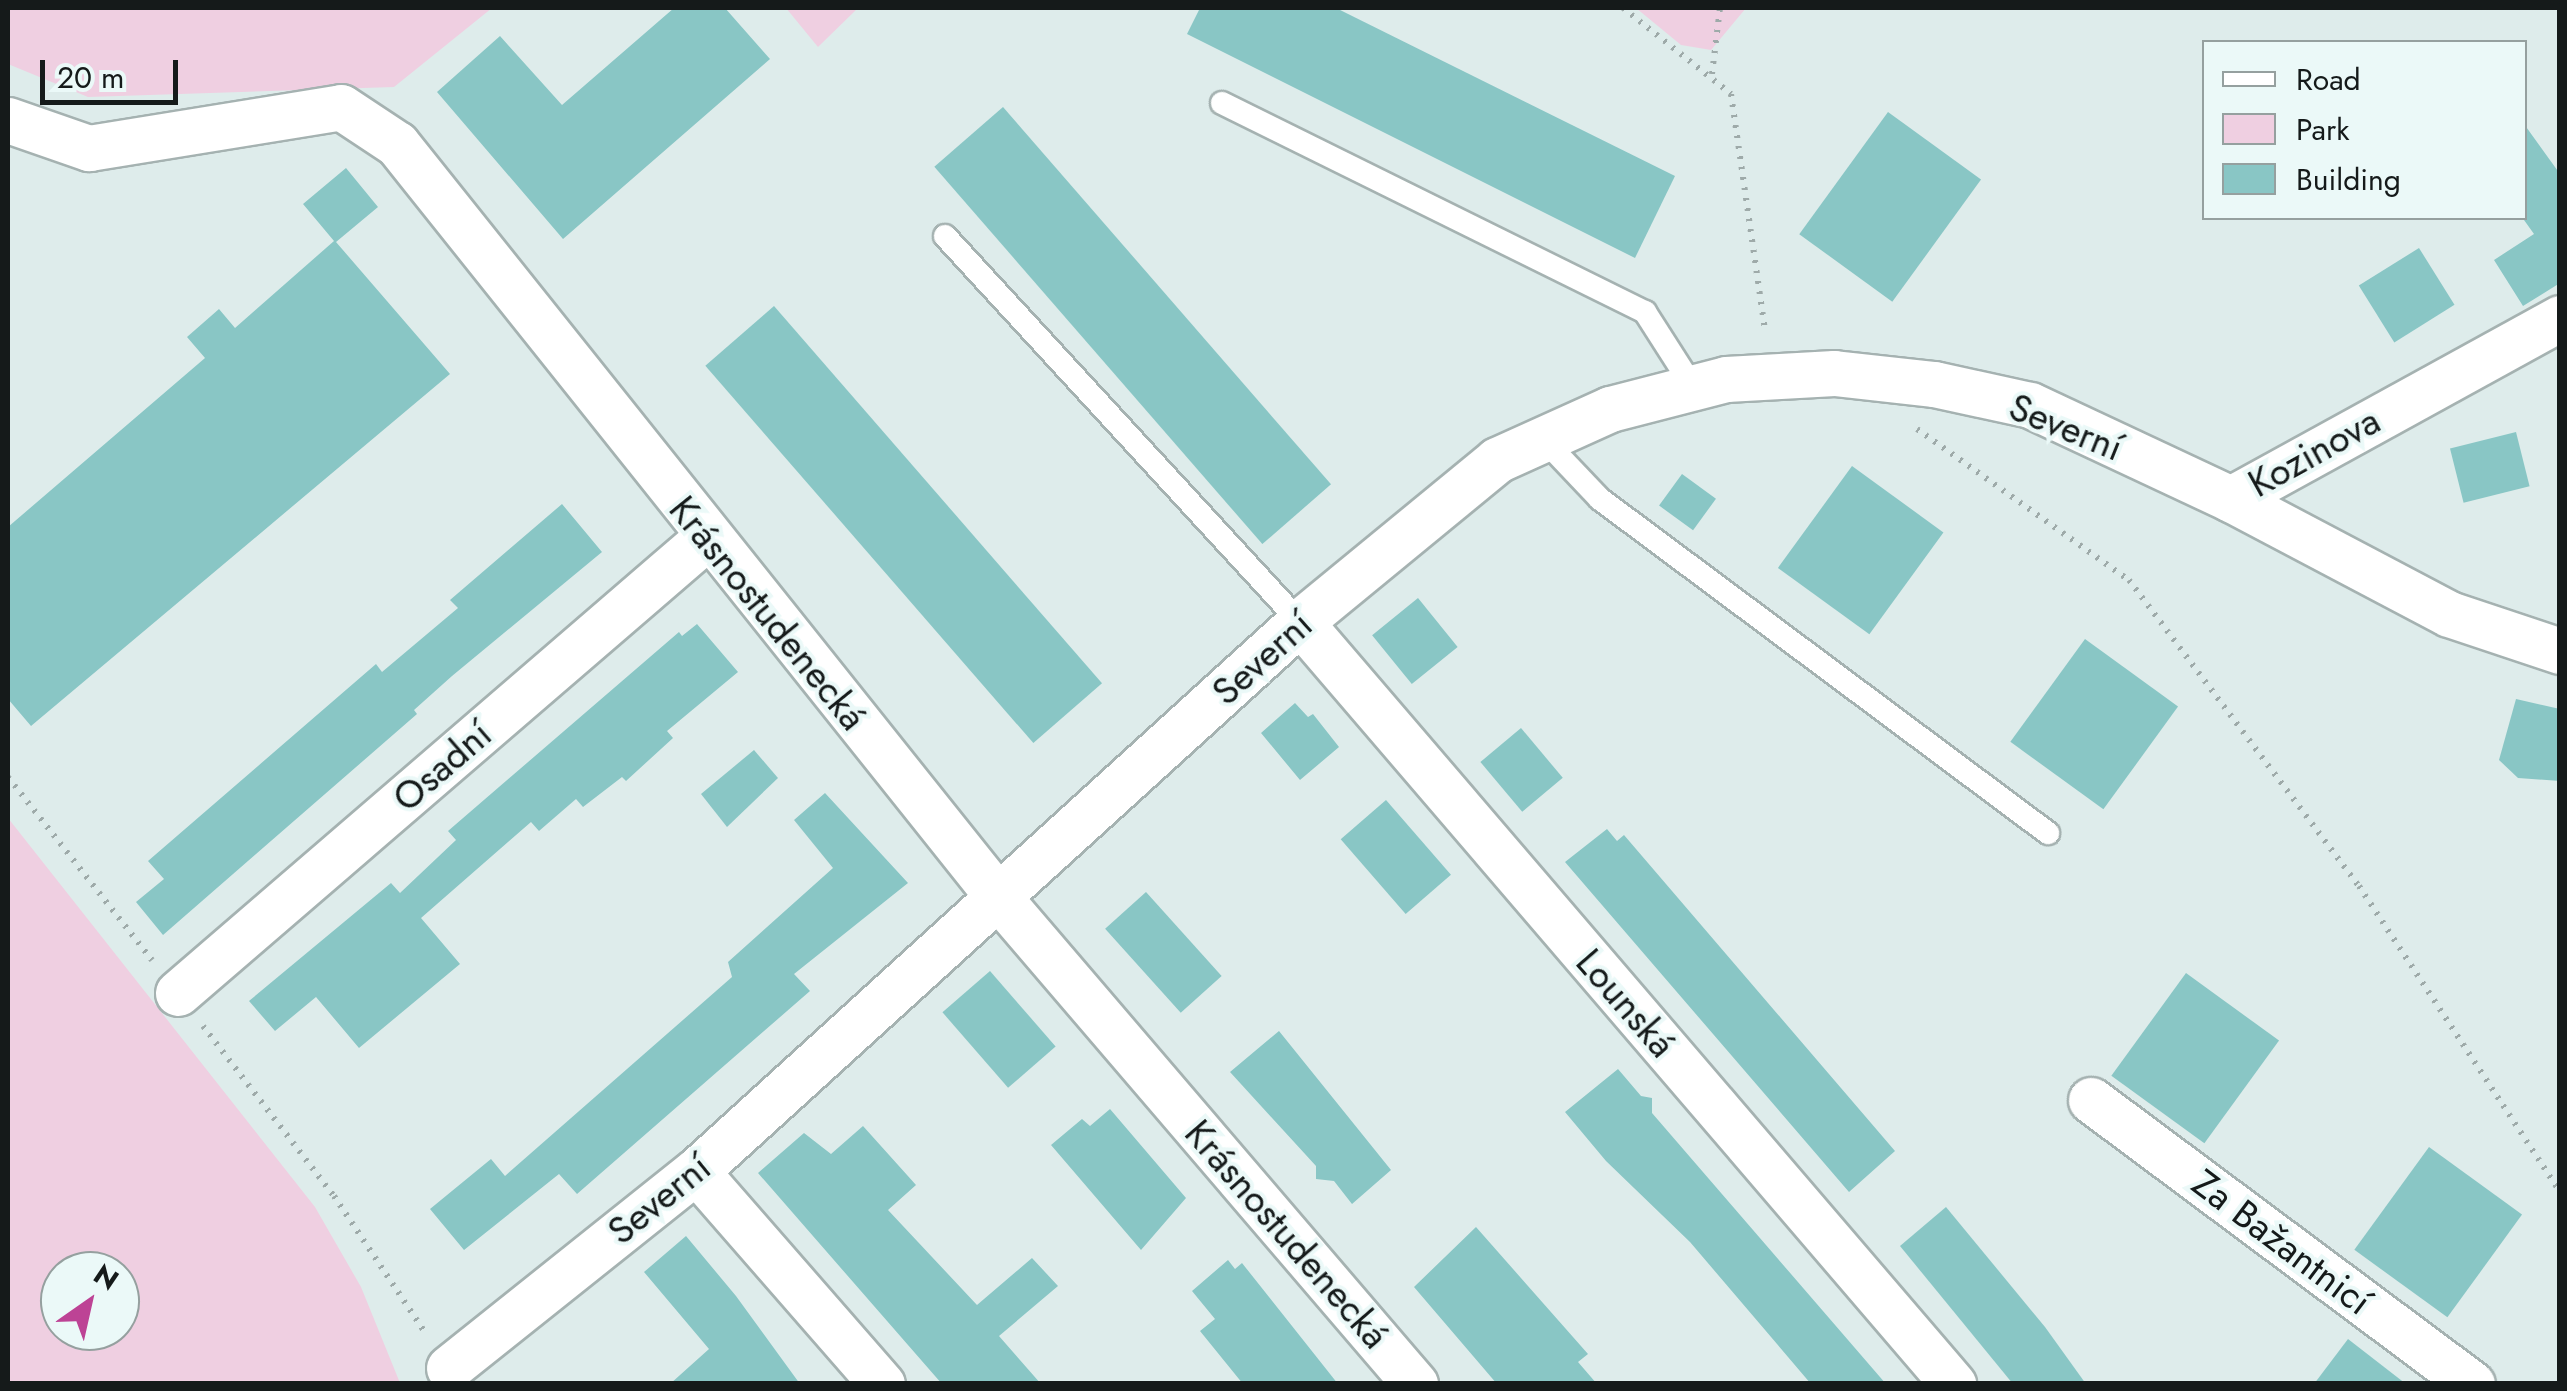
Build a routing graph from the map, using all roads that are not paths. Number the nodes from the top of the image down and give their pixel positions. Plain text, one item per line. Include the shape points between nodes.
1 (1222, 102) dead end
2 (8, 120) edge
3 (945, 236) dead end
4 (2560, 318) edge
5 (1693, 387) junction
6 (1543, 439) junction
7 (2230, 499) junction
8 (706, 538) junction
9 (1300, 622) junction
10 (2560, 650) edge
11 (2048, 832) dead end
12 (998, 898) junction
13 (178, 994) road end
14 (2091, 1100) dead end
15 (696, 1171) junction
16 (449, 1368) road end
17 (882, 1384) edge
18 (1415, 1384) edge
19 (1953, 1384) edge
20 (2472, 1384) edge

1 - 5 lane via 1644,312
2 - 8 street, Krásnostudenecká via 88,148 341,108 397,144
3 - 9 lane
4 - 7 street, Kozinova
5 - 6 street, Severní via 1610,408
5 - 7 street, Severní via 1851,374 2030,405
6 - 9 street, Severní via 1496,460
6 - 11 lane via 1600,499
7 - 10 street, Kozinova via 2449,614
8 - 12 street, Krásnostudenecká
8 - 13 street, Osadní
9 - 12 street, Severní
9 - 19 street, Lounská
12 - 15 street, Severní
12 - 18 street, Krásnostudenecká
14 - 20 street, Za Bažantnicí
15 - 16 street, Severní
15 - 17 street

